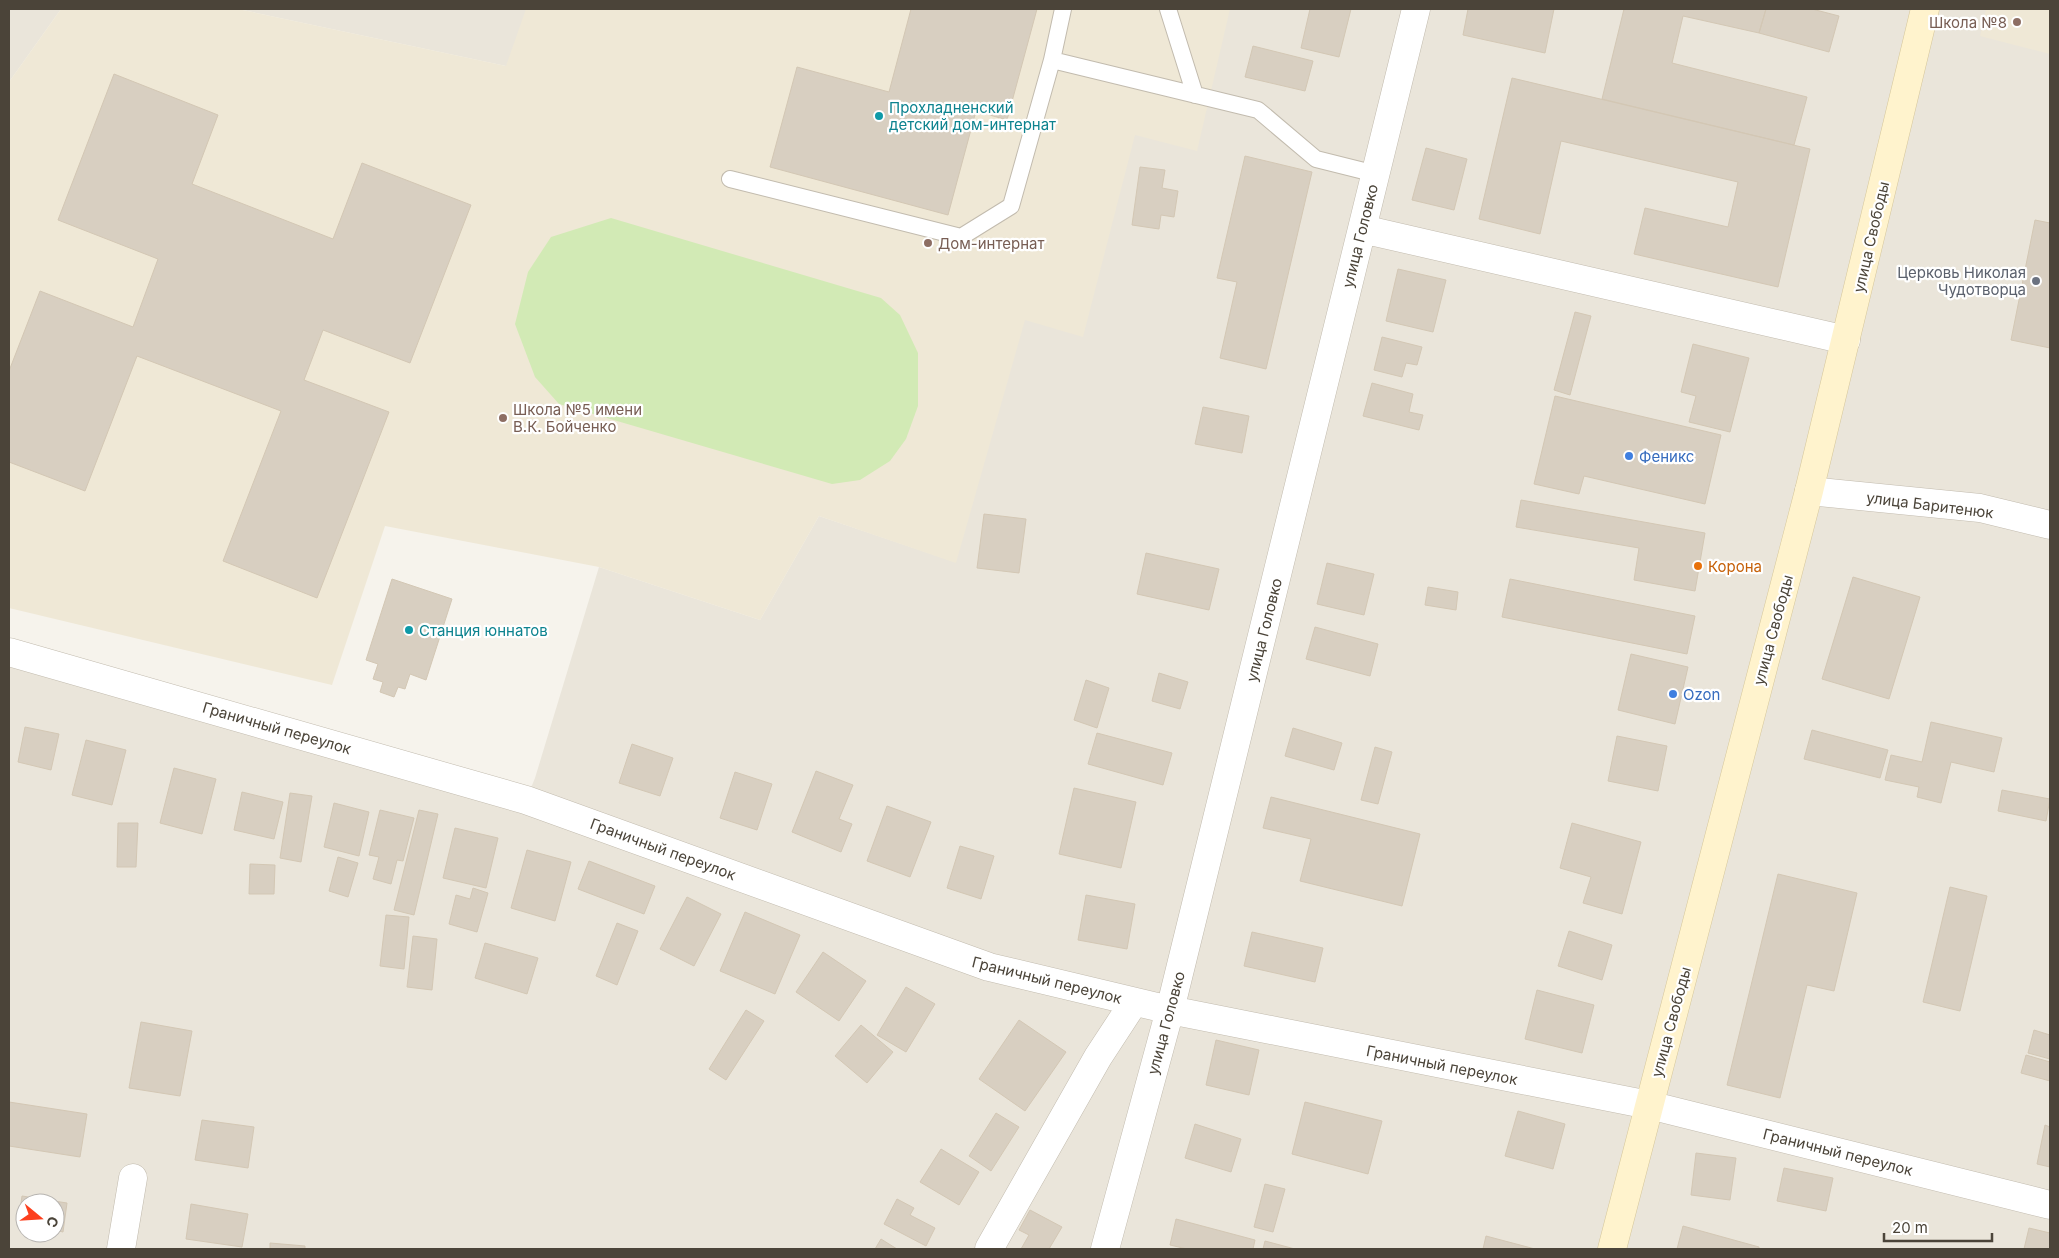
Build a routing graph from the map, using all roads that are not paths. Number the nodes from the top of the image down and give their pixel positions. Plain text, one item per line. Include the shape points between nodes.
1 (1063, 9) edge
2 (1168, 9) edge
3 (1416, 9) edge
4 (1925, 9) edge
5 (1052, 60) junction
6 (1195, 95) junction
7 (1376, 174) junction
8 (730, 179) dead end
9 (1362, 229) junction
10 (1846, 340) junction
11 (1809, 491) junction
12 (2050, 525) edge
13 (9, 652) edge
14 (1134, 1002) junction
15 (1170, 1010) junction
16 (1649, 1105) junction
17 (133, 1178) dead end
18 (2050, 1205) edge
19 (121, 1249) edge
20 (988, 1249) edge
21 (1105, 1249) edge
22 (1612, 1249) edge

1 - 5 lane
2 - 6 lane
3 - 7 street, улица Головко
4 - 10 main road, улица Свободы
5 - 6 lane
5 - 8 lane via 1011,206 961,237
6 - 7 lane via 1258,110 1316,159
7 - 9 street, улица Головко
9 - 10 street
9 - 15 street, улица Головко
10 - 11 main road, улица Свободы
11 - 12 street, улица Баритенюк via 1980,508
11 - 16 main road, улица Свободы
13 - 14 street, Граничный переулок via 526,800 989,967
14 - 15 street, Граничный переулок
14 - 20 street via 1098,1057
15 - 16 street, Граничный переулок
15 - 21 street, улица Головко
16 - 18 street, Граничный переулок
16 - 22 main road, улица Свободы
17 - 19 street

